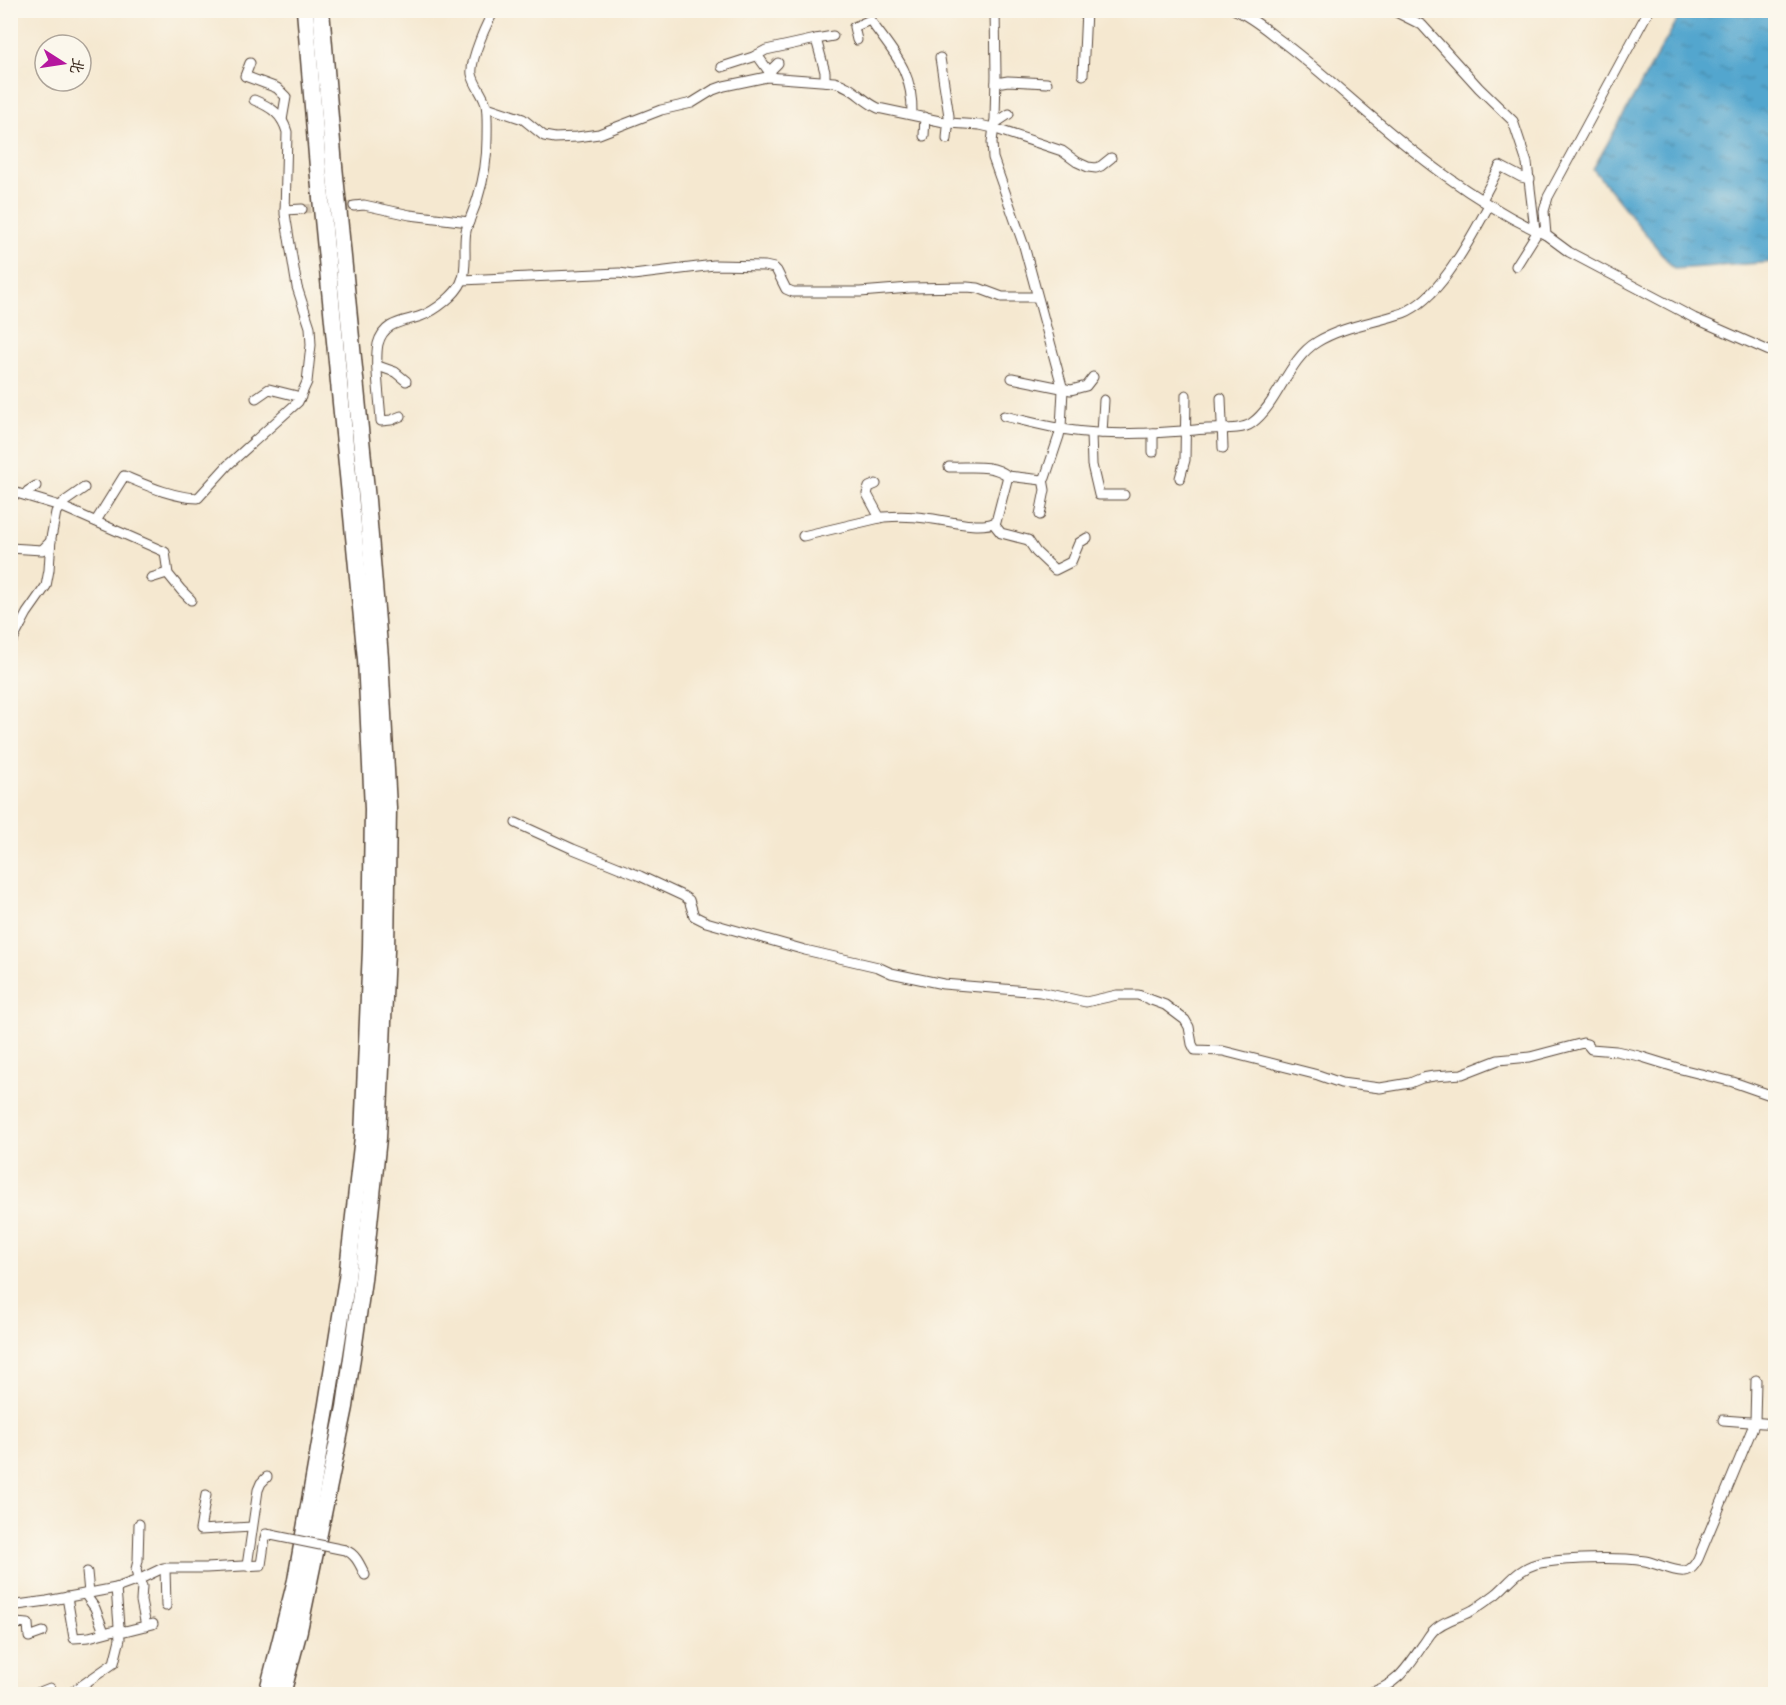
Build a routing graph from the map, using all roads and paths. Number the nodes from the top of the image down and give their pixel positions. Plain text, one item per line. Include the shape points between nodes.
1 (305, 10) edge
2 (321, 10) edge
3 (495, 10) edge
4 (994, 10) edge
5 (1086, 10) edge
6 (1235, 10) edge
7 (1392, 10) edge
8 (1649, 10) edge
9 (833, 36) dead end
10 (816, 39) junction
11 (857, 40) dead end
12 (757, 55) junction
13 (940, 58) dead end
14 (250, 63) dead end
15 (778, 63) dead end
16 (722, 67) dead end
17 (771, 75) junction
18 (1083, 75) dead end
19 (825, 81) junction
20 (996, 83) junction
21 (1047, 83) dead end
22 (254, 100) dead end
23 (271, 107) junction
24 (487, 107) junction
25 (285, 108) junction
26 (912, 114) junction
27 (1009, 114) dead end
28 (925, 117) junction
29 (282, 120) junction
30 (949, 123) junction
31 (993, 126) junction
32 (924, 136) dead end
33 (947, 139) dead end
34 (1111, 158) dead end
35 (1530, 180) junction
36 (1485, 202) junction
37 (354, 206) tunnel mouth
38 (302, 209) tunnel mouth
39 (285, 210) junction
40 (469, 222) junction
41 (1540, 232) junction
42 (1516, 266) dead end
43 (462, 280) junction
44 (1037, 297) junction
45 (1776, 354) edge
46 (378, 366) junction
47 (1093, 377) dead end
48 (1012, 378) dead end
49 (406, 381) dead end
50 (1063, 388) junction
51 (1186, 396) dead end
52 (301, 397) junction
53 (256, 398) dead end
54 (1221, 398) dead end
55 (1104, 400) dead end
56 (400, 416) dead end
57 (1004, 416) dead end
58 (1223, 428) junction
59 (1061, 429) junction
60 (1186, 431) junction
61 (1091, 433) junction
62 (1102, 433) junction
63 (1153, 433) junction
64 (1223, 448) dead end
65 (1153, 452) dead end
66 (948, 467) dead end
67 (1008, 477) junction
68 (1180, 478) dead end
69 (1043, 479) junction
70 (876, 484) dead end
71 (36, 486) dead end
72 (84, 488) dead end
73 (10, 490) edge
74 (25, 495) junction
75 (1124, 495) dead end
76 (59, 506) junction
77 (1040, 515) dead end
78 (880, 518) junction
79 (96, 521) junction
80 (993, 523) junction
81 (802, 536) dead end
82 (1087, 538) dead end
83 (51, 541) junction
84 (10, 548) edge
85 (167, 573) junction
86 (151, 578) dead end
87 (191, 600) dead end
88 (10, 645) edge
89 (516, 823) dead end
90 (1776, 1097) edge
91 (1756, 1380) dead end
92 (1723, 1420) dead end
93 (1755, 1422) junction
94 (1776, 1424) edge
95 (267, 1477) dead end
96 (206, 1496) dead end
97 (139, 1524) dead end
98 (252, 1527) junction
99 (247, 1566) junction
100 (165, 1568) junction
101 (87, 1572) dead end
102 (365, 1575) dead end
103 (138, 1580) junction
104 (296, 1580) junction
105 (116, 1588) junction
106 (87, 1593) junction
107 (67, 1597) junction
108 (10, 1606) edge
109 (166, 1606) dead end
110 (10, 1619) edge
111 (119, 1629) junction
112 (43, 1632) dead end
113 (104, 1632) junction
114 (50, 1688) dead end
115 (35, 1695) edge
116 (65, 1695) edge
117 (256, 1695) edge
118 (267, 1695) edge
119 (282, 1695) edge
120 (1260, 1695) edge
121 (1290, 1695) edge
122 (1365, 1695) edge

1 - 104 highway via 366,659 373,809 363,1137 347,1278
2 - 119 highway via 380,658 388,808 386,951 378,1138 345,1407
3 - 24 street via 472,67
4 - 20 street
5 - 18 street
6 - 36 street via 1249,16 1304,58 1372,117
7 - 35 street via 1422,25 1513,121
8 - 41 street via 1548,197
9 - 10 street
10 - 12 street
10 - 19 street
11 - 26 street via 854,27 870,20 906,73
12 - 16 street
12 - 17 street
13 - 30 street
14 - 25 street via 245,76 279,90 286,97
15 - 17 street
17 - 19 street
17 - 24 street via 717,88 692,103 661,110 599,134 577,137 544,136 527,121
19 - 26 street via 845,84 874,106
20 - 21 street
20 - 31 street
22 - 23 street
23 - 25 street
23 - 29 street
24 - 40 street via 484,174
25 - 29 street
26 - 28 street
27 - 31 street
28 - 30 street
28 - 32 street
29 - 39 street via 288,139
30 - 31 street
30 - 33 street
31 - 34 street via 1062,150 1088,167 1096,168
31 - 44 street via 994,161
35 - 36 street via 1500,166
35 - 41 street
36 - 41 street
36 - 58 street via 1471,237 1439,285 1422,302 1405,312 1340,331 1314,344 1255,421 1247,426
37 - 40 street
38 - 39 street
39 - 52 street via 297,287 312,345
40 - 43 street
41 - 42 street
41 - 45 street via 1569,252 1694,318
43 - 44 street via 633,275 710,265 760,265 774,268 786,289 793,292 967,287 1002,297
43 - 46 street via 429,313 398,321 387,329 378,345
44 - 50 street
46 - 49 street
46 - 56 street via 381,421
47 - 50 street via 1082,388
48 - 50 street
50 - 59 street
51 - 60 street
52 - 53 street via 269,389
52 - 79 street via 198,498 159,490 124,476
54 - 58 street
55 - 62 street
57 - 59 street
58 - 60 street
58 - 64 street
59 - 61 street
59 - 69 street
60 - 63 street
60 - 68 street
61 - 62 street
61 - 75 street via 1092,465 1099,495
62 - 63 street
63 - 65 street
66 - 67 street via 997,469
67 - 69 street
67 - 80 street
69 - 77 street
70 - 78 street via 869,487 867,494
71 - 74 street
72 - 76 street
73 - 74 street
74 - 76 street
76 - 79 street
76 - 83 street
78 - 80 street via 905,516
78 - 81 street
79 - 85 street via 165,552
80 - 82 street via 1000,533 1028,540 1055,570 1071,562 1079,543
83 - 84 street via 42,550
83 - 88 street via 46,586
85 - 86 street
85 - 87 street
89 - 90 street via 682,896 689,900 694,916 706,922 943,984 1040,992 1086,1002 1138,995 1159,1002 1185,1020 1195,1050 1220,1051 1341,1083 1385,1088 1422,1078 1462,1074 1498,1060 1524,1058 1583,1043 1595,1050 1639,1056
91 - 93 street
92 - 93 street
93 - 94 street
93 - 122 street via 1698,1559 1689,1570 1619,1560 1564,1560 1525,1568 1475,1609 1433,1630 1393,1683
95 - 98 street via 258,1490
96 - 98 street via 200,1530
97 - 103 street
98 - 99 street
99 - 100 street
99 - 102 street, bridge via 261,1565 266,1534 351,1552
100 - 103 street
100 - 109 street
101 - 106 street
103 - 105 street
103 - 111 street via 149,1625
104 - 117 highway
104 - 118 highway
105 - 106 street
105 - 111 street
106 - 107 street
106 - 113 street
107 - 108 street
107 - 113 street via 74,1638
110 - 112 street via 28,1624 29,1637
111 - 113 street
111 - 116 street via 114,1664
114 - 115 street
120 - 121 street

